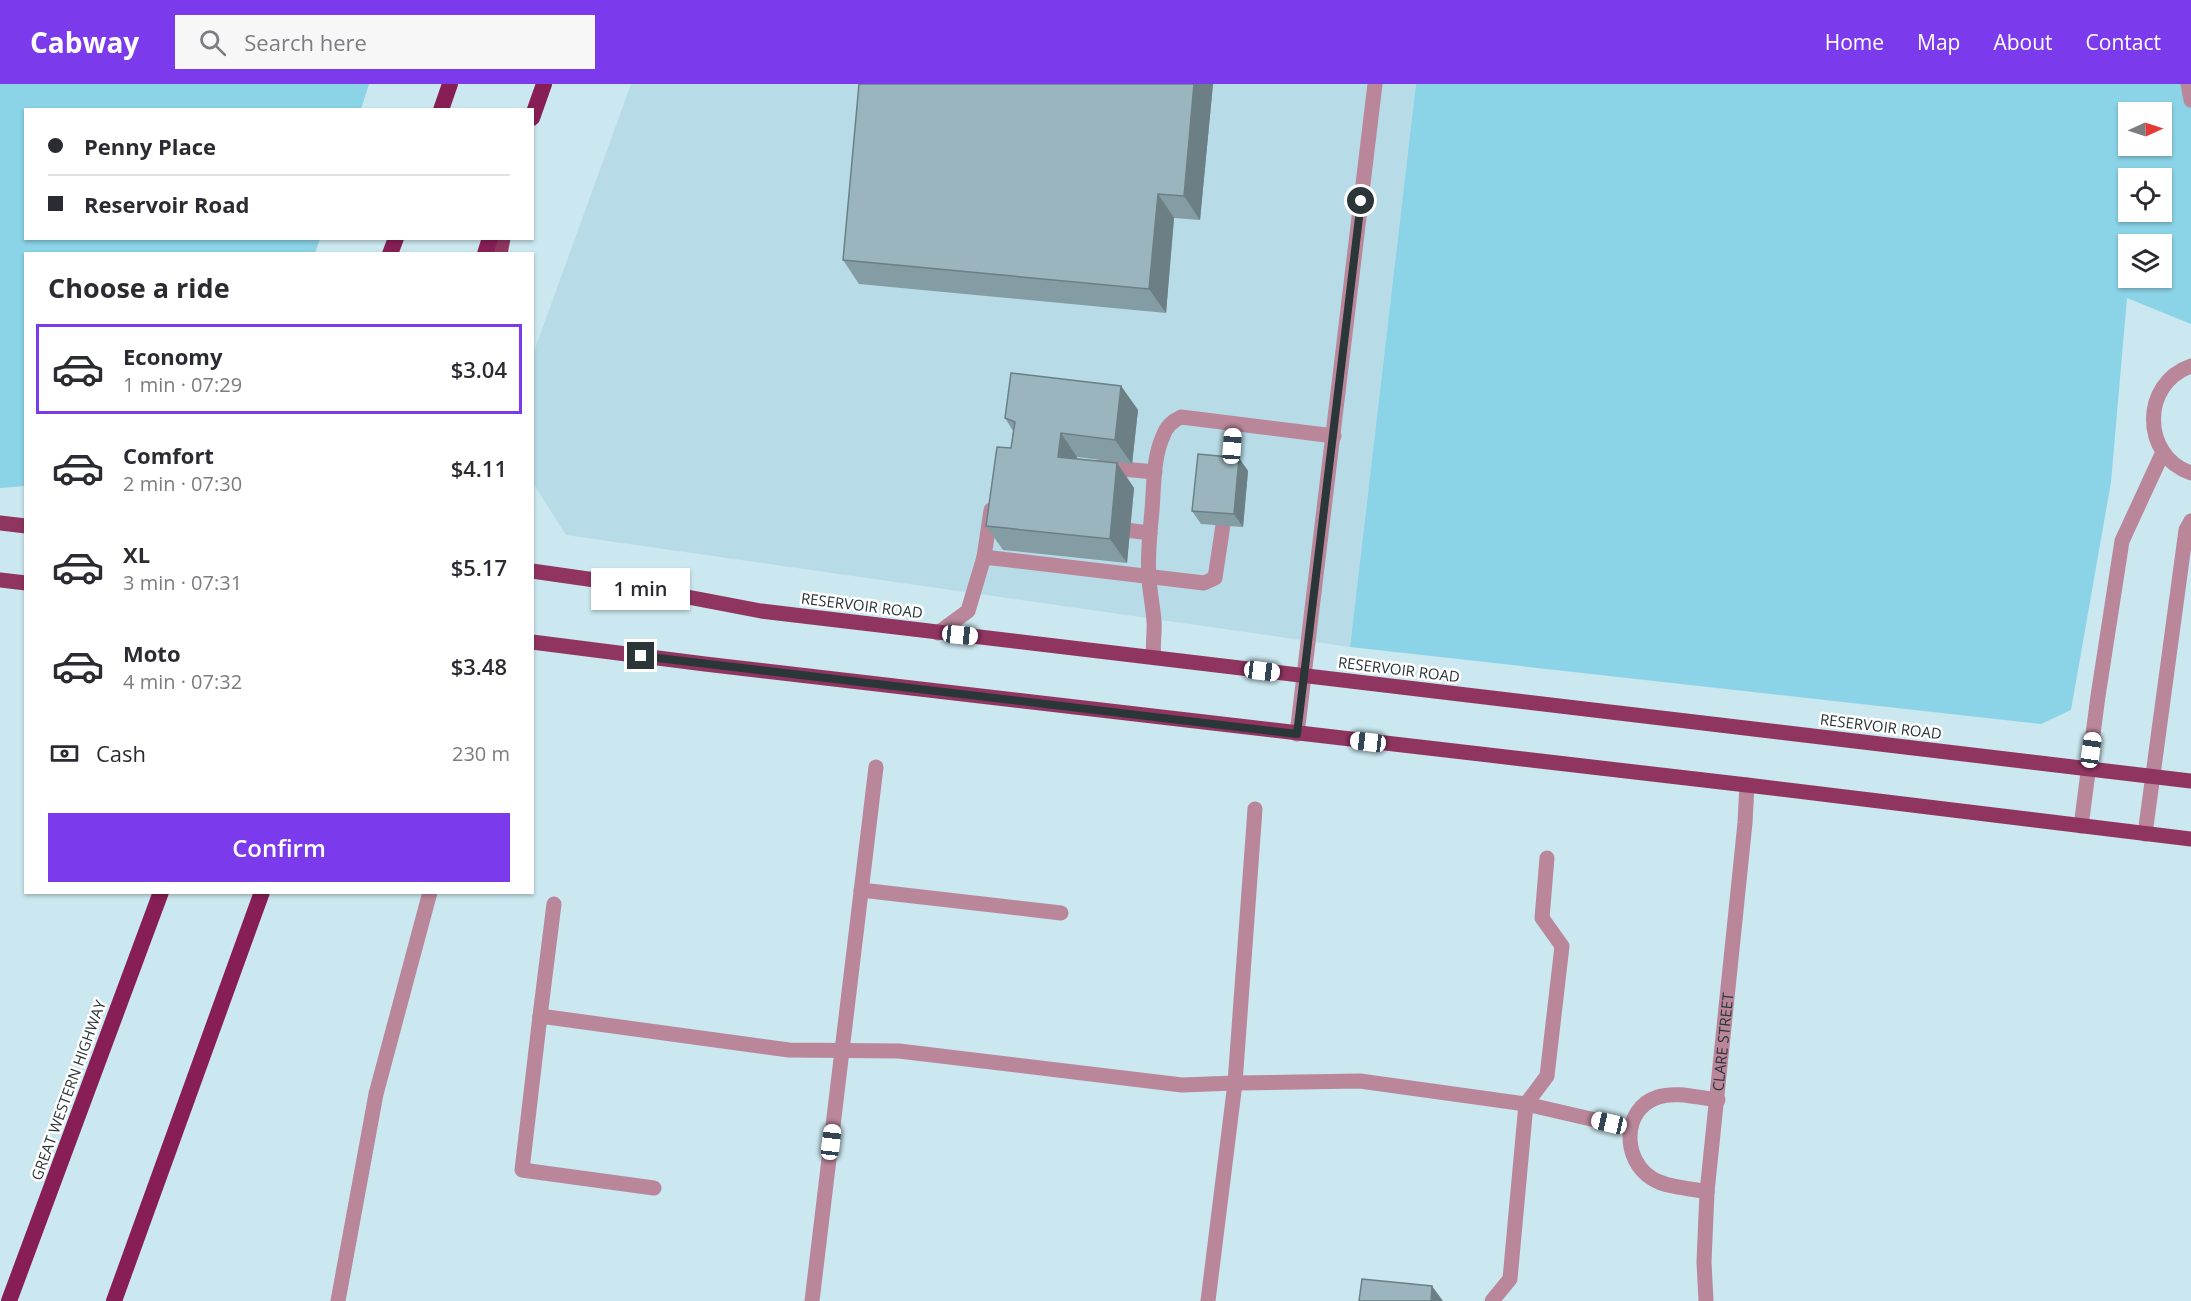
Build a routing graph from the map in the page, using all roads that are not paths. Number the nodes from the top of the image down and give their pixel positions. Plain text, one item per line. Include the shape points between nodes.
1 (450, 84) edge
2 (544, 84) edge
3 (1375, 84) edge
4 (2188, 84) edge
5 (2191, 100) edge
6 (442, 108) edge
7 (534, 112) edge
8 (2191, 366) edge
9 (1233, 424) junction
10 (1334, 436) junction
11 (2163, 452) junction
12 (1087, 466) edge
13 (1230, 469) edge
14 (1155, 472) junction
15 (2191, 473) edge
16 (993, 492) edge
17 (2191, 521) edge
18 (0, 523) edge
19 (24, 525) edge
20 (1223, 525) edge
21 (1093, 526) edge
22 (1150, 533) junction
23 (984, 557) junction
24 (534, 571) edge
25 (1149, 578) junction
26 (0, 580) edge
27 (24, 583) edge
28 (938, 633) junction
29 (534, 642) edge
30 (1154, 657) junction
31 (1305, 676) junction
32 (1297, 734) junction
33 (876, 767) dead end
34 (2088, 768) junction
35 (2152, 776) junction
36 (2191, 781) edge
37 (1746, 785) junction
38 (1255, 809) dead end
39 (2081, 826) junction
40 (2145, 834) junction
41 (2191, 839) edge
42 (1547, 858) dead end
43 (861, 890) junction
44 (160, 894) edge
45 (261, 894) edge
46 (429, 894) edge
47 (554, 904) dead end
48 (1061, 913) dead end
49 (540, 1016) junction
50 (843, 1052) junction
51 (1235, 1083) junction
52 (1718, 1100) junction
53 (1526, 1104) junction
54 (1630, 1128) junction
55 (654, 1188) dead end
56 (1707, 1192) junction
57 (9, 1301) edge
58 (114, 1301) edge
59 (338, 1301) edge
60 (812, 1301) edge
61 (1208, 1301) edge
62 (1492, 1301) edge
63 (1706, 1301) edge

1 - 6 highway
2 - 7 highway
3 - 10 street
4 - 5 street
8 - 11 street via 2167,382 2157,398 2152,416
9 - 10 street
9 - 13 street
9 - 14 street via 1181,417 1174,420 1161,439
10 - 31 street
11 - 15 street
11 - 34 street via 2122,541
12 - 14 street
14 - 22 street
16 - 23 street via 996,515
17 - 35 street via 2186,530
18 - 19 main road
20 - 25 street via 1215,578 1204,583
21 - 22 street
22 - 25 street
23 - 25 street
23 - 28 street via 968,611
24 - 28 main road, RESERVOIR ROAD via 761,610
25 - 30 street
26 - 27 main road
28 - 30 main road, RESERVOIR ROAD
29 - 32 main road
30 - 31 main road, RESERVOIR ROAD
31 - 32 street
31 - 34 main road, RESERVOIR ROAD
32 - 37 main road
33 - 43 street
34 - 35 main road, RESERVOIR ROAD
34 - 39 street
35 - 36 main road, RESERVOIR ROAD
35 - 40 street
37 - 39 main road
37 - 52 street, CLARE STREET
38 - 51 street
39 - 40 main road
40 - 41 main road
42 - 53 street via 1542,918 1562,946 1546,1076
43 - 48 street
43 - 50 street
44 - 57 highway, GREAT WESTERN HIGHWAY
45 - 58 highway
46 - 59 street via 375,1094
47 - 49 street
49 - 50 street via 789,1050
49 - 55 street via 522,1170
50 - 51 street via 899,1051 1182,1085
50 - 60 street
51 - 53 street via 1360,1081
51 - 61 street
52 - 54 street via 1657,1097 1642,1105
52 - 56 street, CLARE STREET
53 - 54 street
53 - 62 street via 1510,1279
54 - 56 street via 1630,1146 1643,1172 1667,1184
56 - 63 street, CLARE STREET

